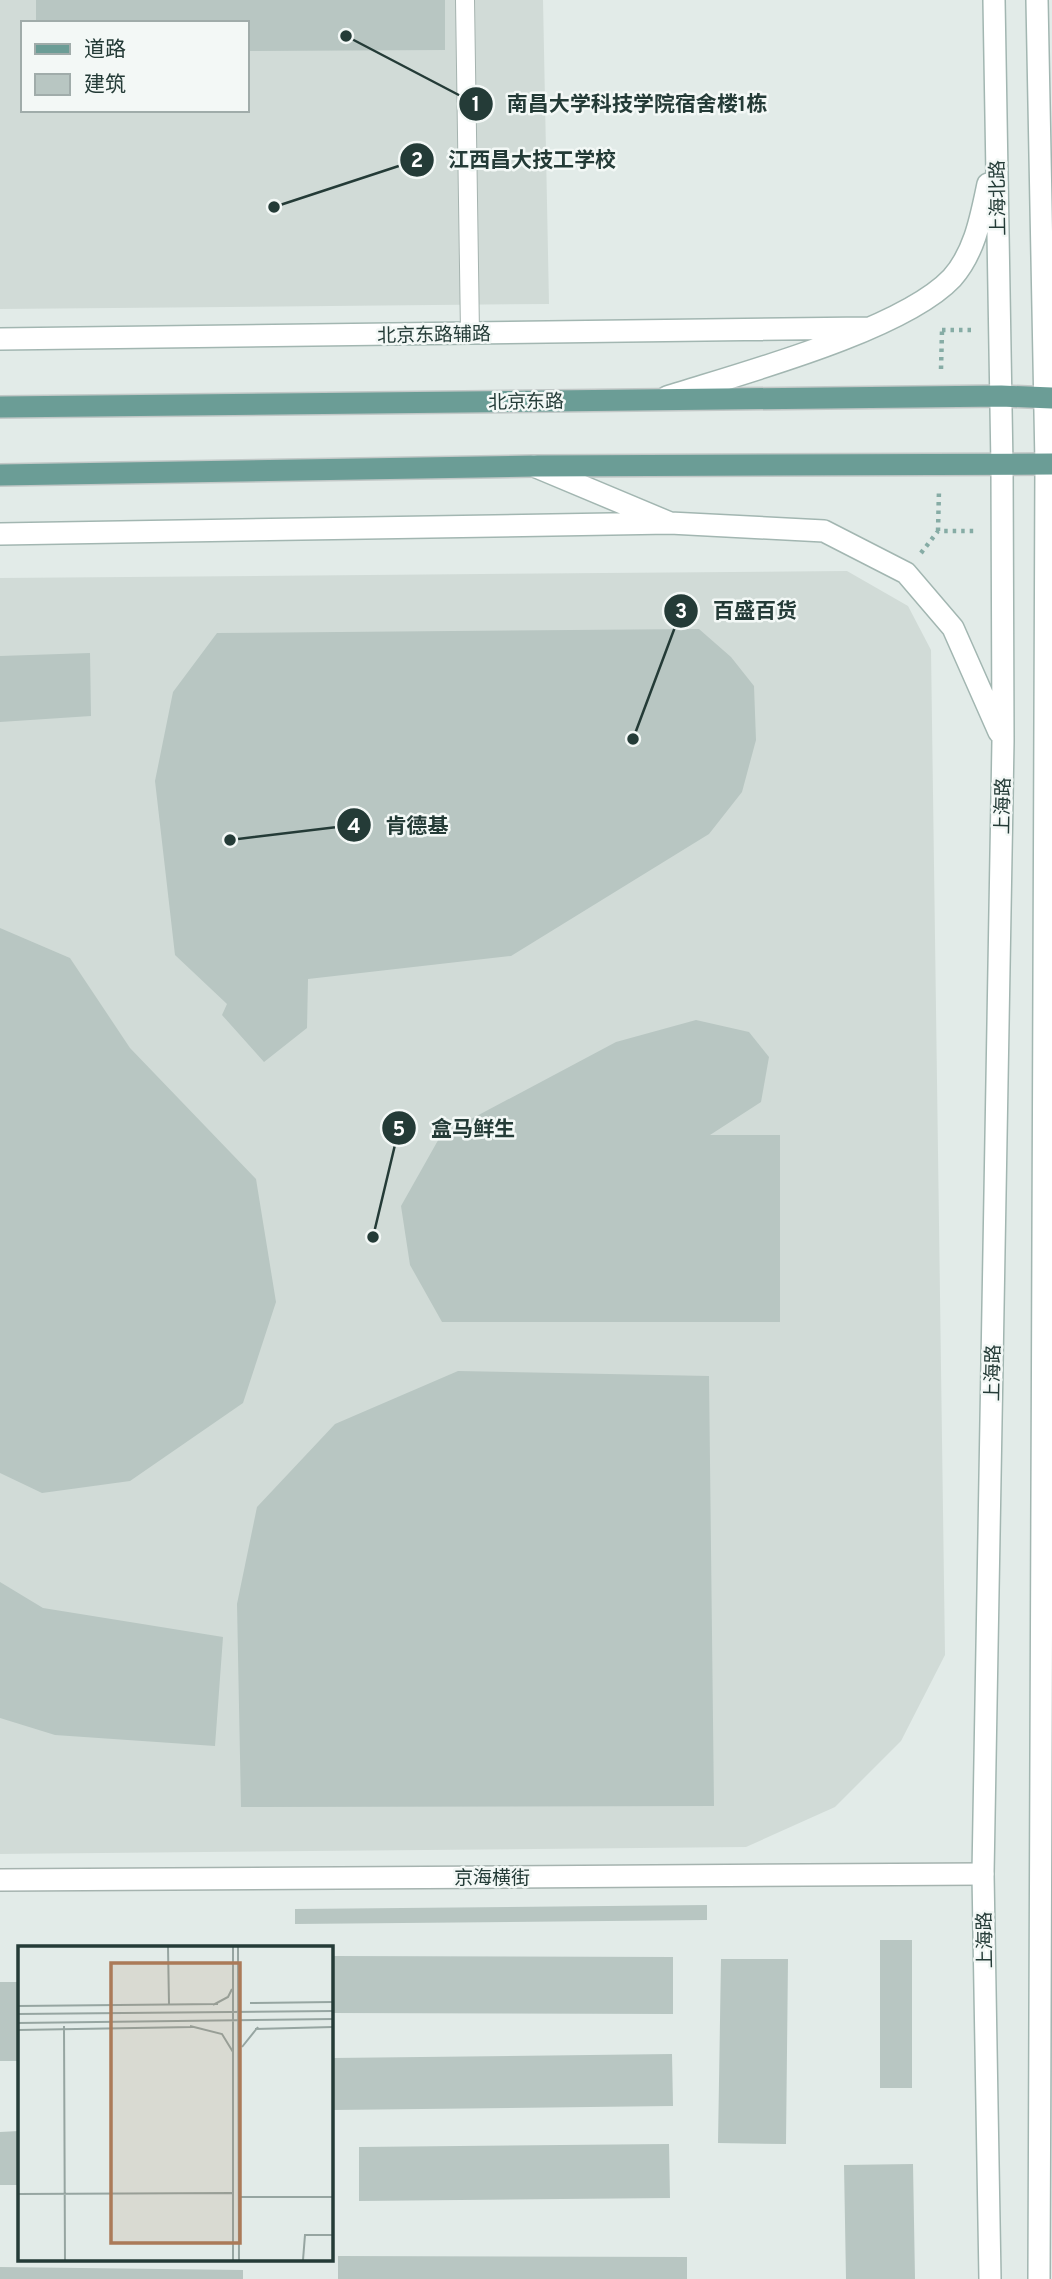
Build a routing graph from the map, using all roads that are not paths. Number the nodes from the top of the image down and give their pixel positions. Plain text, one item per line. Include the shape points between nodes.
1 (466, 0) edge
2 (994, 0) edge
3 (1037, 0) edge
4 (996, 145) junction
5 (1041, 192) junction
6 (1052, 216) edge
7 (868, 328) junction
8 (470, 333) junction
9 (0, 339) edge
10 (1001, 396) junction
11 (1048, 398) edge
12 (659, 400) junction
13 (0, 407) edge
14 (1049, 464) edge
15 (534, 466) junction
16 (1002, 466) junction
17 (0, 475) edge
18 (670, 523) junction
19 (0, 534) edge
20 (1049, 732) edge
21 (1003, 741) junction
22 (983, 1874) junction
23 (0, 1880) edge
24 (1045, 1908) edge
25 (990, 2279) edge
26 (1039, 2279) edge

1 - 8 lane
2 - 4 main road, 上海北路
3 - 5 main road
4 - 7 main road via 978,235 953,277 928,297
4 - 10 main road, 上海北路
5 - 6 main road
5 - 11 main road
7 - 8 main road, 北京东路辅路
7 - 12 main road
8 - 9 main road, 北京东路辅路
10 - 11 main road, 北京东路
10 - 12 main road, 北京东路
10 - 16 main road, 上海北路
11 - 14 main road
12 - 13 main road, 北京东路
14 - 16 main road
14 - 20 main road
15 - 16 main road
15 - 17 main road
15 - 18 main road
16 - 21 main road, 上海路
18 - 19 main road
18 - 21 main road via 824,531 906,573 953,628
20 - 24 main road
21 - 22 main road, 上海路
22 - 23 main road, 京海横街
22 - 25 main road, 上海路
24 - 26 main road

